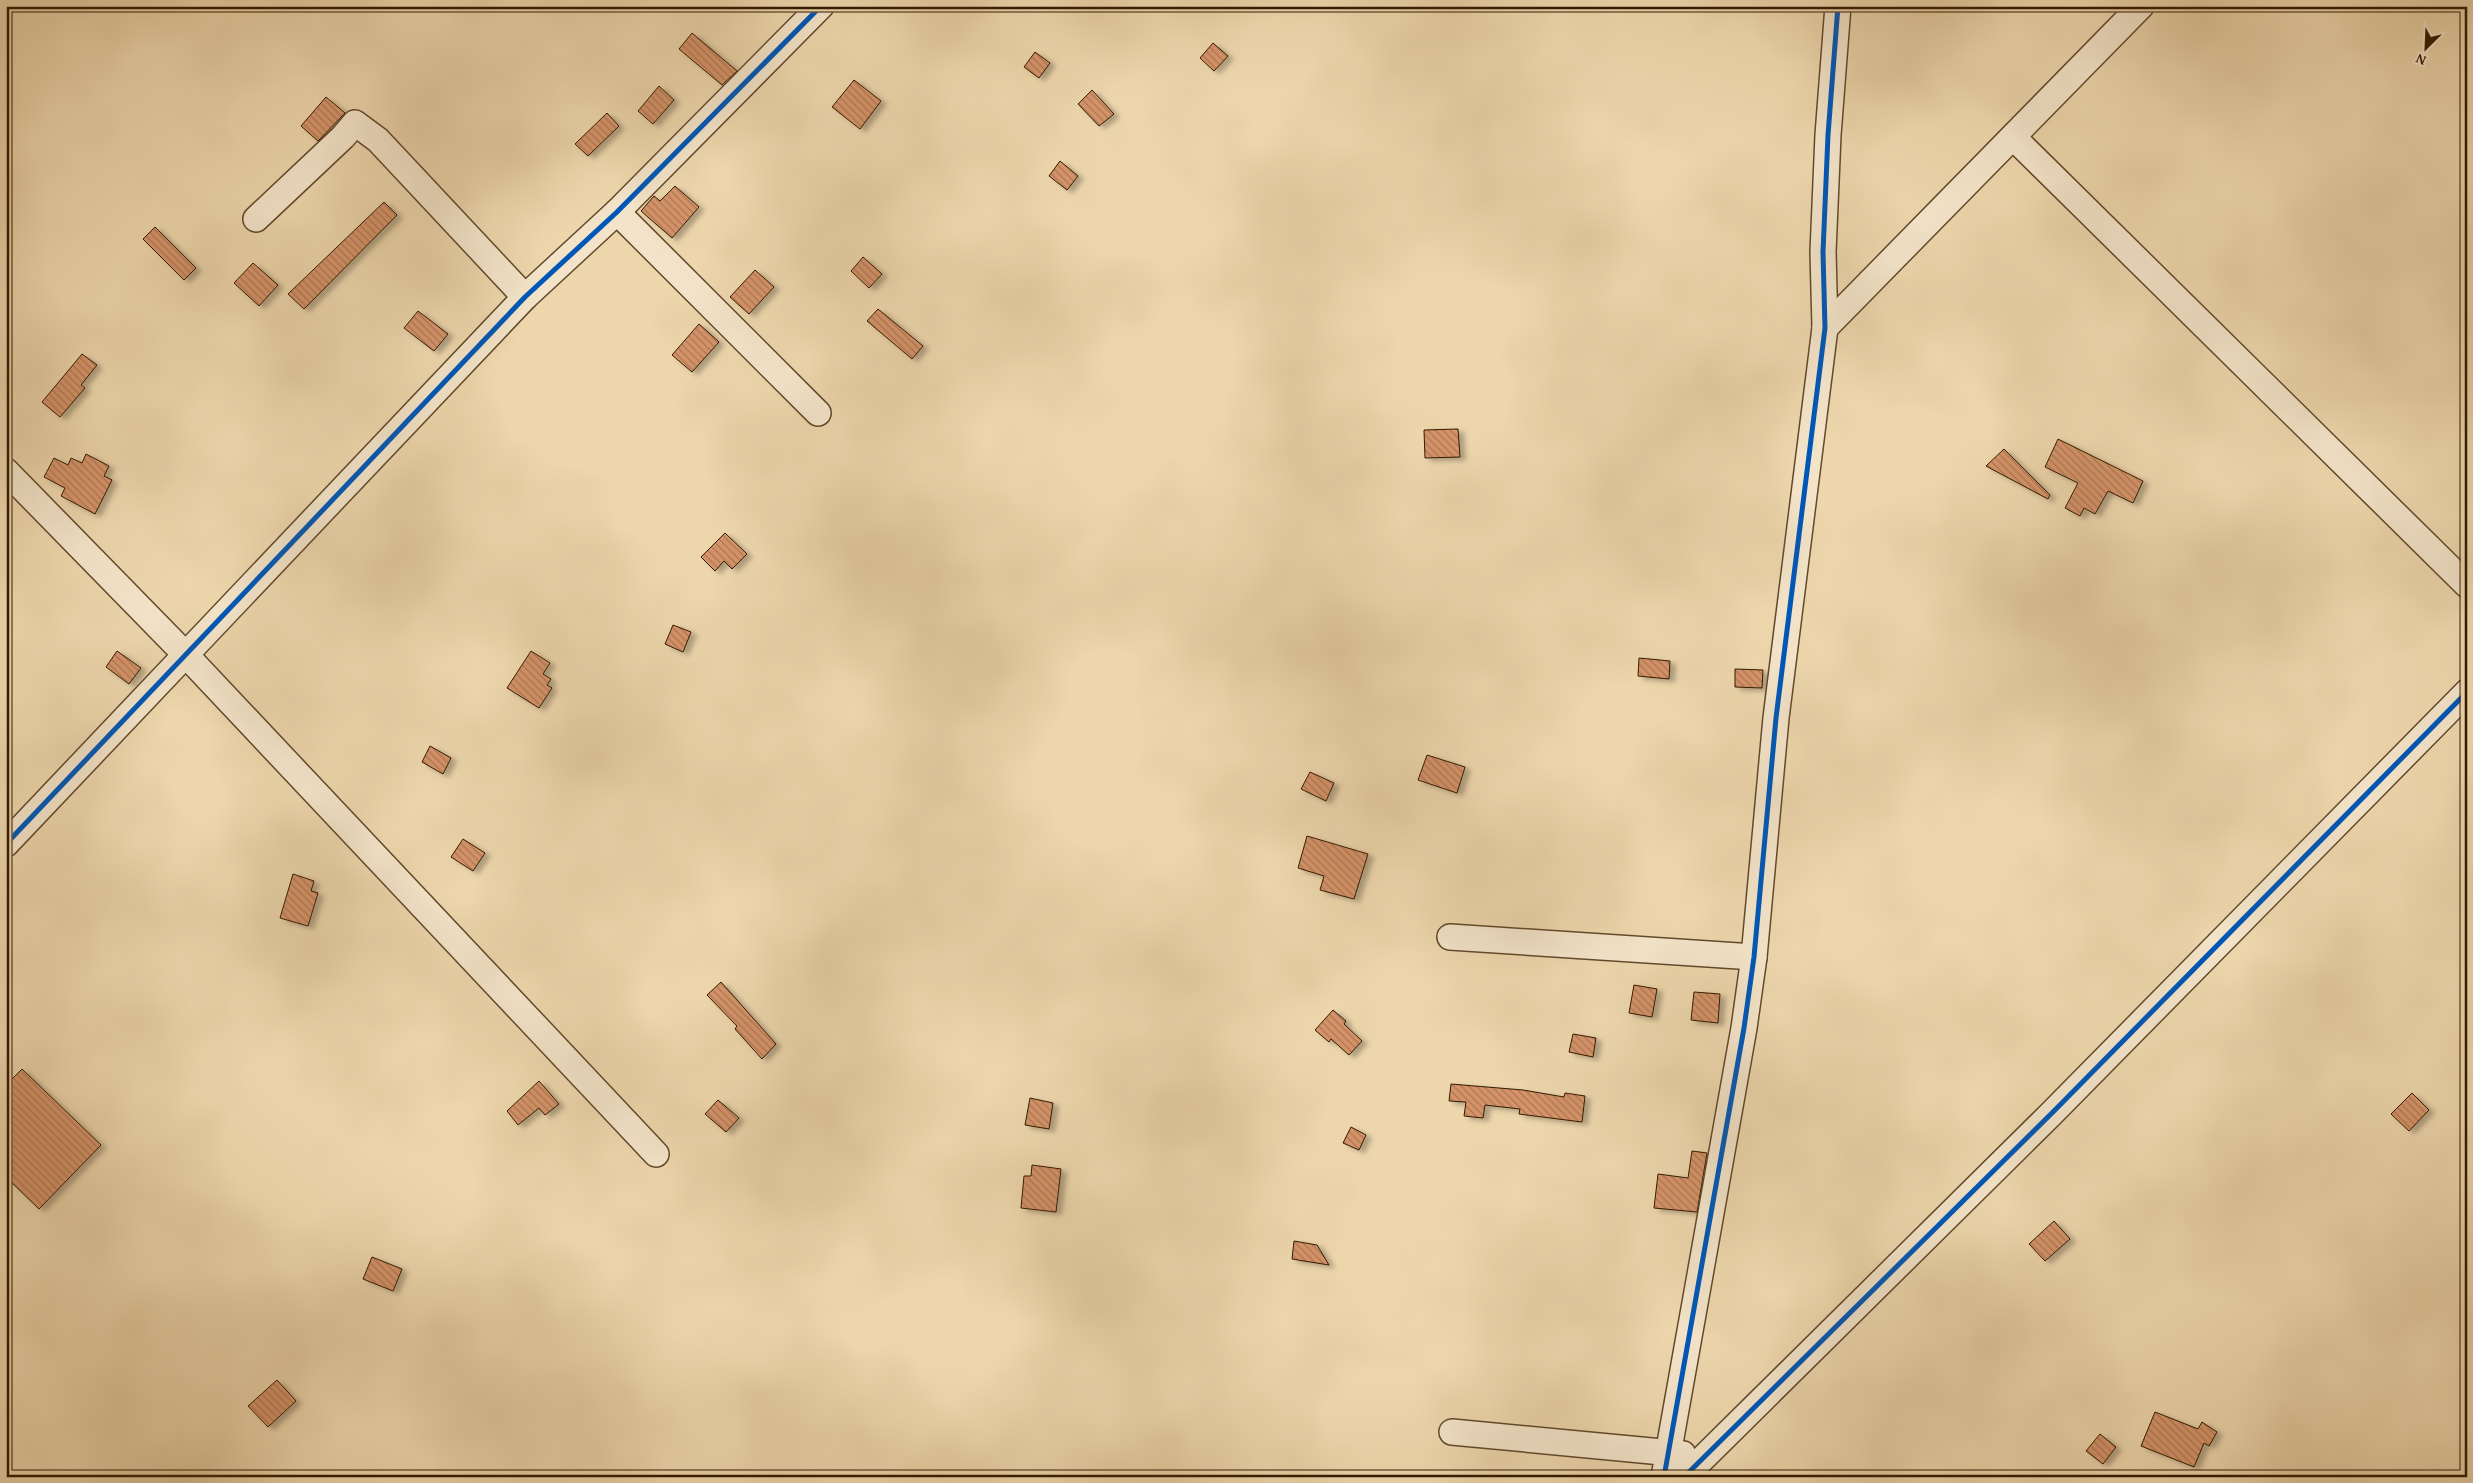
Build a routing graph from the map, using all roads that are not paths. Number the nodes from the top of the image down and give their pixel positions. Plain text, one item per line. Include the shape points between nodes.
1 (821, 6) edge
2 (1838, 6) edge
3 (2141, 6) edge
4 (2014, 138) junction
5 (617, 212) junction
6 (256, 219) dead end
7 (525, 297) junction
8 (1825, 328) junction
9 (818, 413) dead end
10 (6, 471) edge
11 (2467, 585) edge
12 (185, 654) junction
13 (2467, 692) edge
14 (6, 844) edge
15 (1450, 937) dead end
16 (1754, 957) junction
17 (656, 1154) dead end
18 (1452, 1432) dead end
19 (1670, 1471) edge

1 - 5 street
2 - 8 street via 1823,252
3 - 4 street
4 - 8 street
4 - 11 street
5 - 7 street
5 - 9 street
6 - 7 street via 355,123 378,140
7 - 12 street
8 - 16 street via 1776,718
10 - 12 street
12 - 14 street
12 - 17 street
13 - 19 street via 2052,1113 1703,1458
15 - 16 street
16 - 19 street
18 - 19 street

